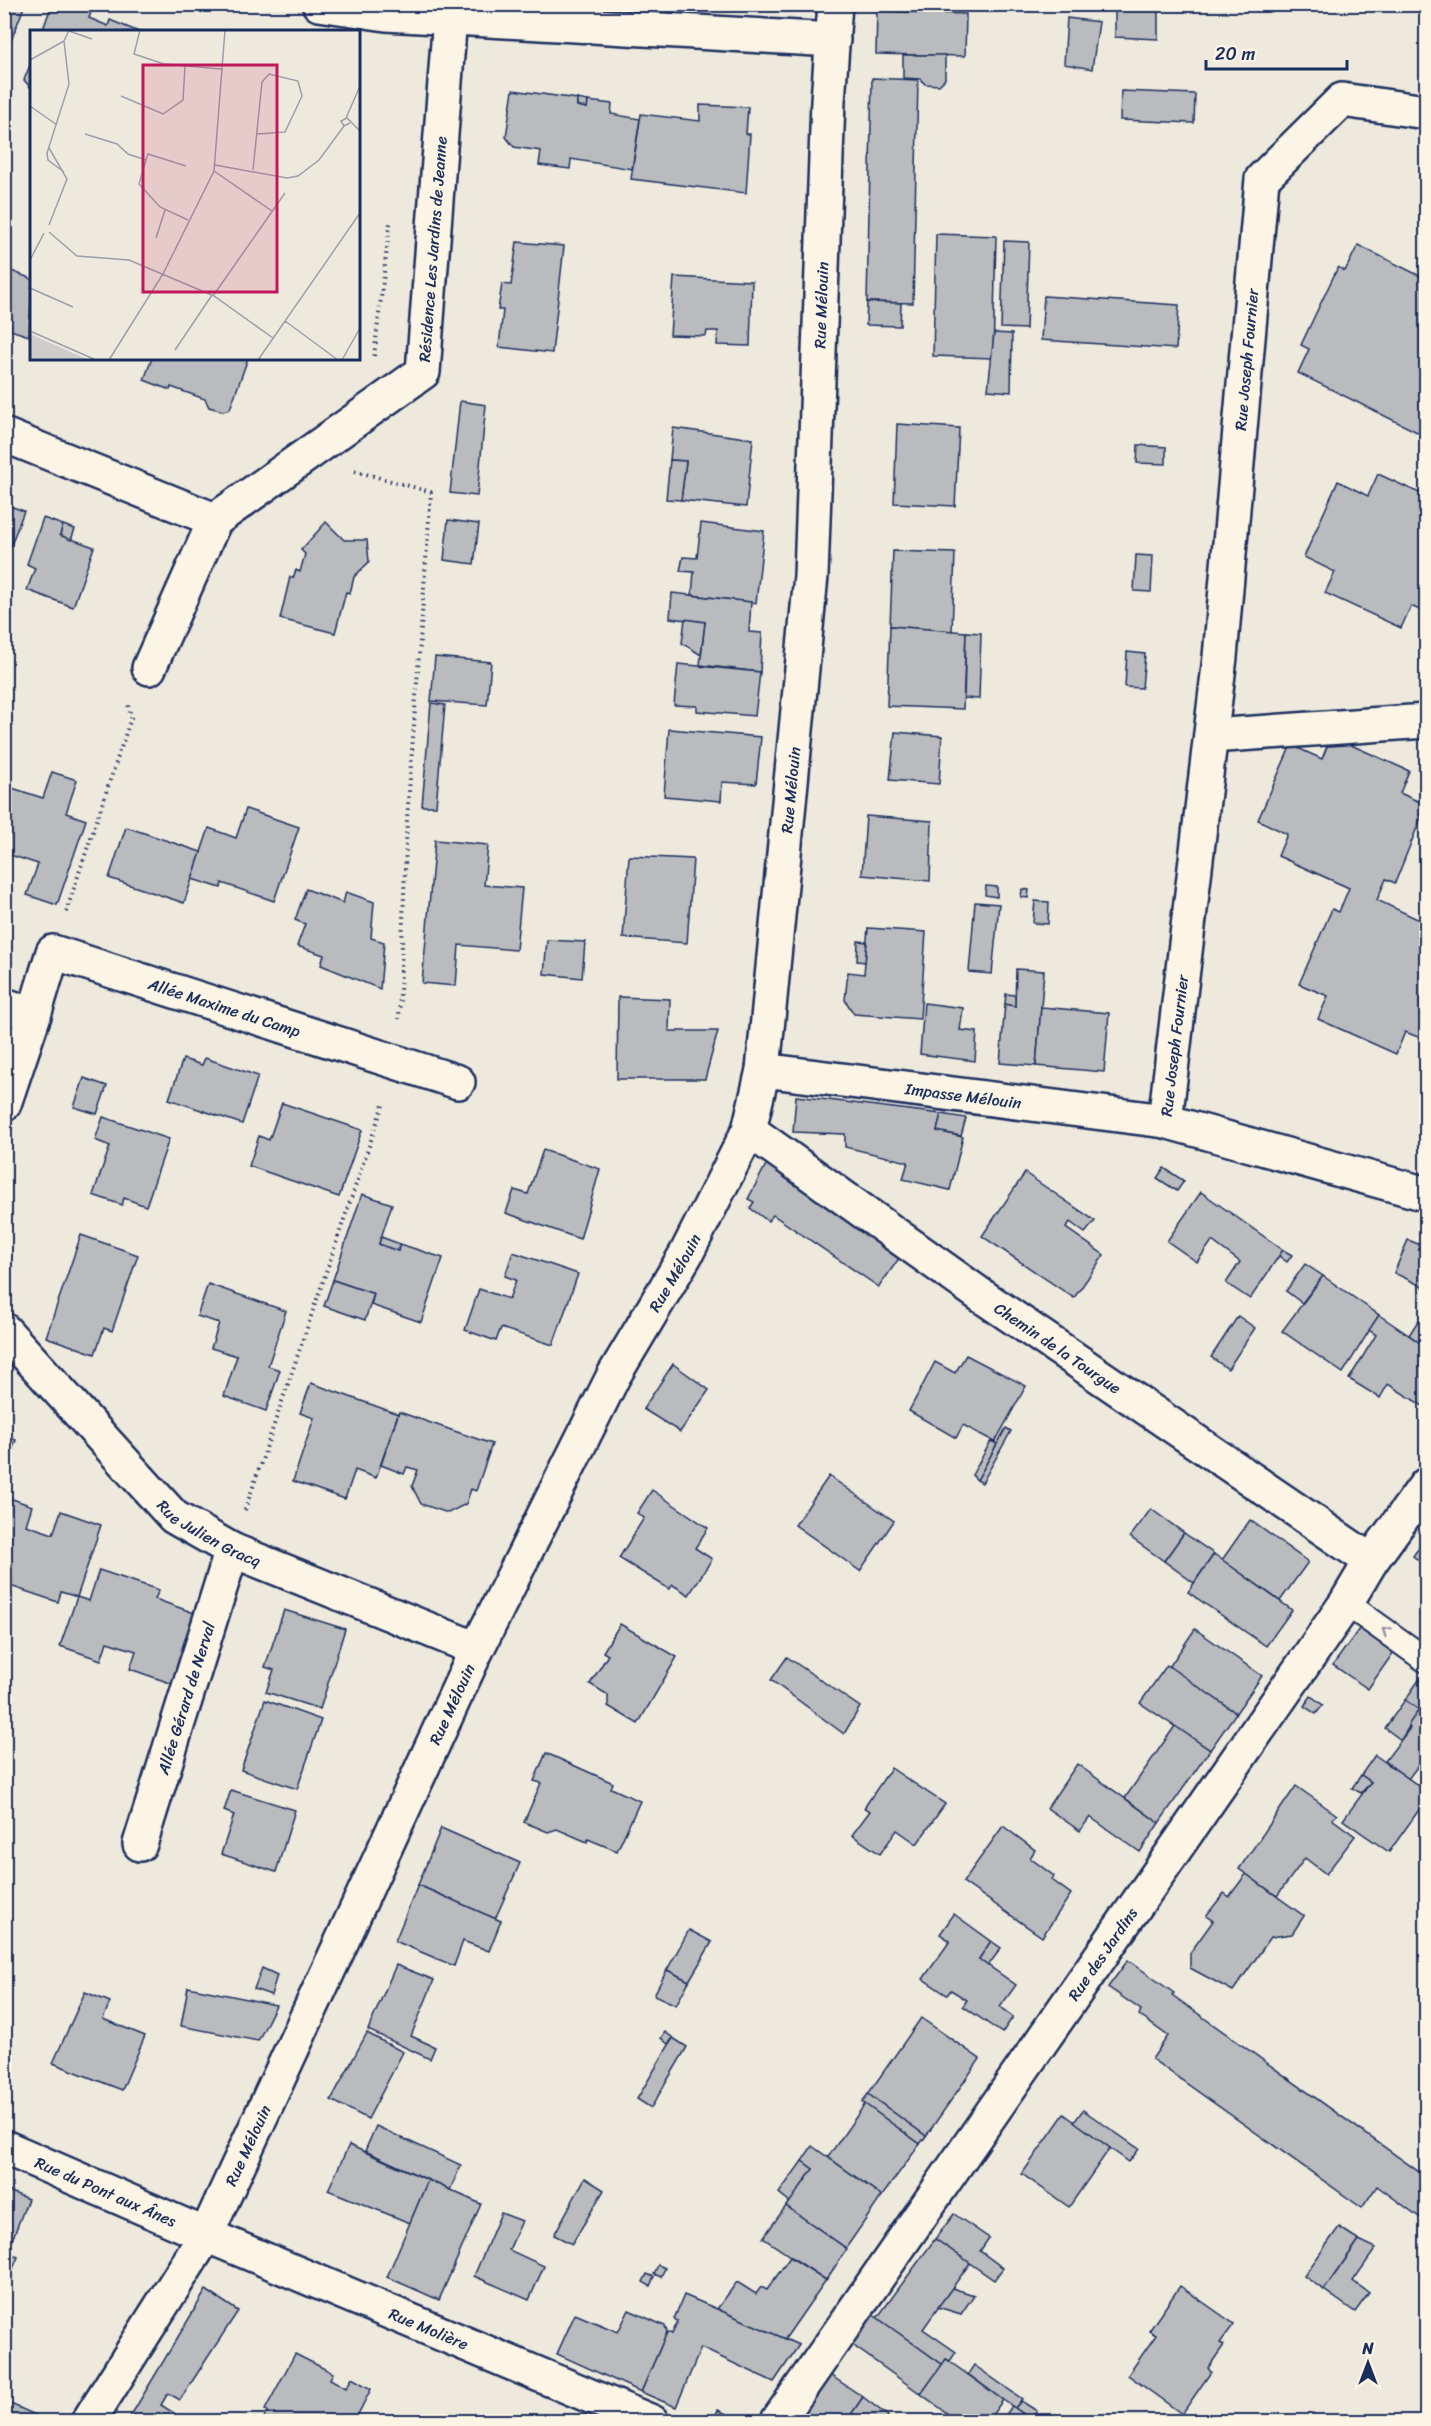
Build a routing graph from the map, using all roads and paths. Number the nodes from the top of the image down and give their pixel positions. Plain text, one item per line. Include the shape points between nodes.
1 (319, 4) edge
2 (835, 4) edge
3 (450, 16) junction
4 (833, 40) junction
5 (1426, 112) edge
6 (391, 214) dead end
7 (374, 357) dead end
8 (4, 435) edge
9 (302, 457) junction
10 (215, 520) junction
11 (149, 668) dead end
12 (126, 698) dead end
13 (1426, 721) edge
14 (1211, 736) junction
15 (53, 952) junction
16 (19, 1010) edge
17 (398, 1060) junction
18 (763, 1070) junction
19 (458, 1082) dead end
20 (4, 1104) edge
21 (1165, 1121) junction
22 (749, 1130) junction
23 (1426, 1194) edge
24 (4, 1330) edge
25 (1426, 1485) edge
26 (232, 1550) junction
27 (1371, 1561) junction
28 (1346, 1603) junction
29 (477, 1649) junction
30 (1426, 1660) edge
31 (140, 1844) dead end
32 (4, 2147) edge
33 (206, 2235) junction
34 (88, 2421) edge
35 (652, 2421) edge
36 (777, 2421) edge

1 - 3 street via 386,14
2 - 4 street, Rue Mélouin
3 - 4 street
3 - 9 street, Résidence Les Jardins de Jeanne via 423,372
4 - 18 street, Rue Mélouin via 811,576
5 - 14 street, Rue Joseph Fournier via 1342,100 1262,179
6 - 7 path
8 - 10 street
9 - 10 street, Résidence Les Jardins de Jeanne
9 - 17 path via 431,492 407,819
10 - 11 street
12 - 15 path via 131,718
13 - 14 street
14 - 21 street, Rue Joseph Fournier
15 - 16 street
15 - 17 street, Allée Maxime du Camp
16 - 20 street
17 - 19 street, Allée Maxime du Camp
17 - 26 path
18 - 21 street, Impasse Mélouin
18 - 22 street, Rue Mélouin
21 - 23 street, Rue Joseph Fournier
22 - 27 street, Chemin de la Tourgue via 979,1294
22 - 29 street, Rue Mélouin via 686,1254 614,1375
24 - 26 street, Rue Julien Gracq via 174,1517
25 - 27 street, Rue des Jardins
26 - 29 street, Rue Julien Gracq
26 - 31 street, Allée Gérard de Nerval
27 - 28 street, Rue des Jardins
30 -> 28 lane
28 - 36 street, Rue des Jardins
29 - 33 street, Rue Mélouin
32 - 33 street, Rue du Pont aux Ânes
33 - 34 street, Rue Mélouin
33 - 35 street, Rue Molière

